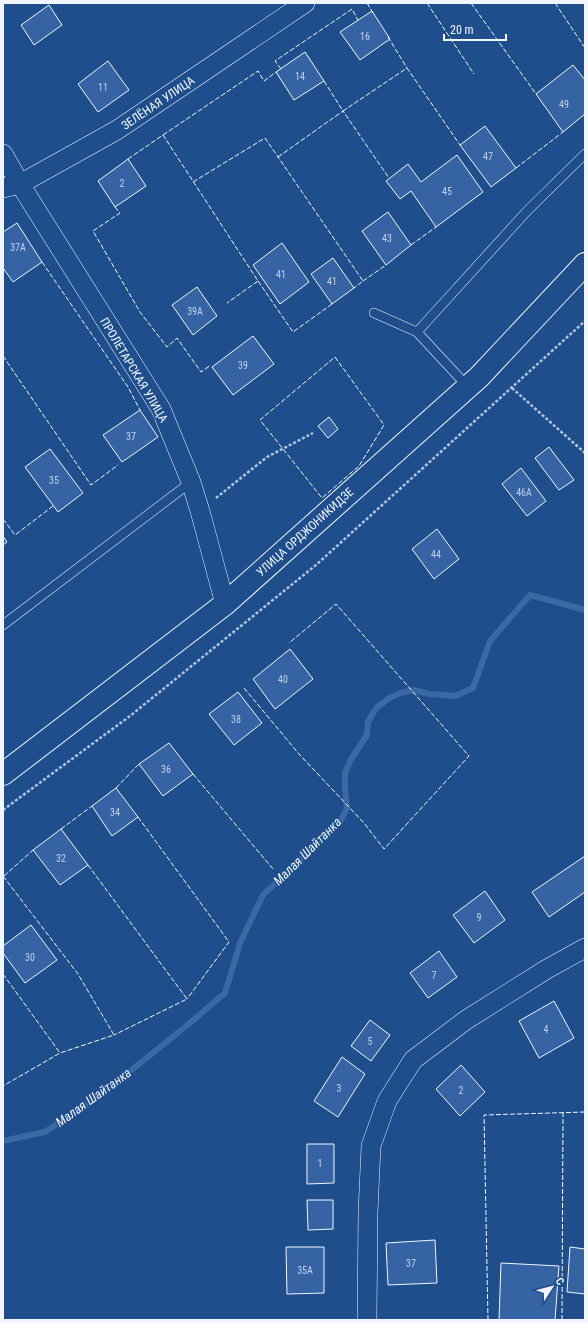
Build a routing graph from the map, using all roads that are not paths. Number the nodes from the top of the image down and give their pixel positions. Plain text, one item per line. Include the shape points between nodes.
1 (305, 3) edge
2 (3, 154) edge
3 (585, 154) edge
4 (12, 186) edge
5 (585, 264) edge
6 (374, 314) dead end
7 (417, 332) junction
8 (468, 387) junction
9 (191, 482) junction
10 (225, 604) junction
11 (3, 625) edge
12 (3, 774) edge
13 (585, 948) edge
14 (367, 1320) edge

1 - 4 street, ЗЕЛЁНАЯ УЛИЦА via 117,130
2 - 4 street, ПРОЛЕТАРСКАЯ УЛИЦА
3 - 7 lane via 528,210
4 - 9 street, ПРОЛЕТАРСКАЯ УЛИЦА via 161,409
5 - 8 main road, УЛИЦА ОРДЖОНИКИДЗЕ
6 - 7 lane
7 - 8 lane
8 - 10 main road, УЛИЦА ОРДЖОНИКИДЗЕ
9 - 10 street, ПРОЛЕТАРСКАЯ УЛИЦА
9 - 11 lane
10 - 12 main road, УЛИЦА ОРДЖОНИКИДЗЕ
13 - 14 street via 466,1020 412,1060 387,1101 371,1146

